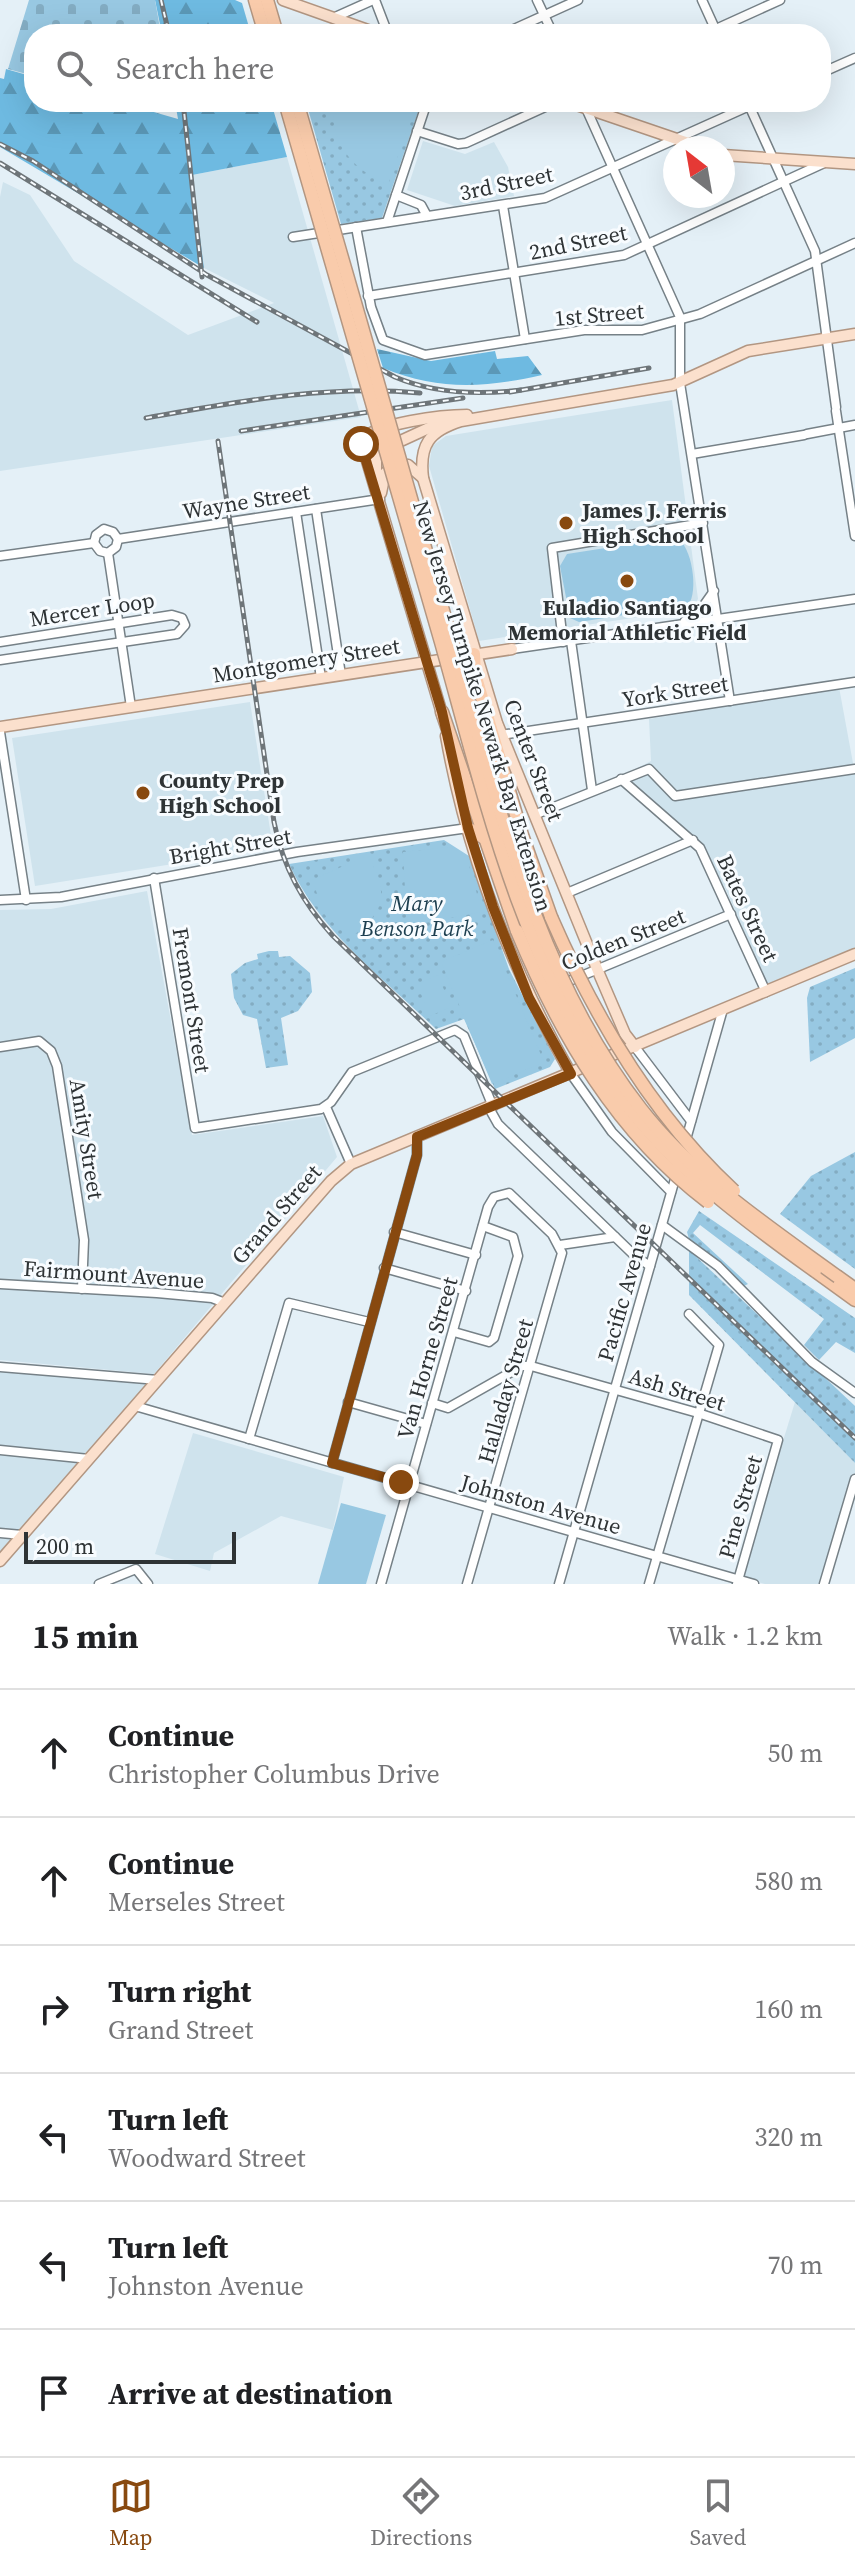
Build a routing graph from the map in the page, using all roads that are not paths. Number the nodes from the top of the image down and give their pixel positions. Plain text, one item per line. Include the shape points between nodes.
1 (255, 0) edge
2 (267, 0) edge
3 (283, 0) edge
4 (374, 0) edge
5 (537, 0) edge
6 (578, 0) edge
7 (702, 0) edge
8 (780, 0) edge
9 (544, 15) junction
10 (333, 18) junction
11 (262, 24) edge
12 (274, 24) edge
13 (350, 24) edge
14 (384, 24) edge
15 (525, 24) edge
16 (548, 24) edge
17 (712, 24) edge
18 (732, 24) edge
19 (855, 58) edge
20 (831, 69) edge
21 (288, 112) edge
22 (300, 112) edge
23 (424, 112) edge
24 (534, 112) edge
25 (588, 112) edge
26 (604, 112) edge
27 (733, 112) edge
28 (755, 112) edge
29 (417, 131) junction
30 (668, 136) edge
31 (682, 136) edge
32 (663, 145) edge
33 (735, 156) edge
34 (774, 160) junction
35 (854, 160) edge
36 (826, 163) junction
37 (613, 168) junction
38 (784, 182) junction
39 (396, 195) junction
40 (503, 206) junction
41 (427, 216) junction
42 (387, 222) junction
43 (356, 227) junction
44 (293, 237) dead end
45 (855, 243) edge
46 (648, 244) junction
47 (816, 261) junction
48 (514, 273) junction
49 (368, 296) junction
50 (680, 320) junction
51 (855, 334) edge
52 (825, 338) junction
53 (525, 339) junction
54 (680, 383) junction
55 (473, 415) junction
56 (489, 415) junction
57 (855, 425) edge
58 (839, 429) junction
59 (692, 454) junction
60 (423, 478) junction
61 (380, 499) junction
62 (316, 509) junction
63 (853, 511) edge
64 (296, 512) junction
65 (703, 523) junction
66 (855, 536) edge
67 (118, 539) junction
68 (94, 543) junction
69 (108, 553) junction
70 (0, 556) edge
71 (714, 590) junction
72 (855, 599) edge
73 (719, 619) junction
74 (118, 624) junction
75 (675, 625) junction
76 (567, 641) junction
77 (0, 642) edge
78 (122, 644) junction
79 (512, 649) joint
80 (474, 654) junction
81 (0, 660) edge
82 (427, 662) junction
83 (341, 675) junction
84 (321, 678) junction
85 (855, 682) edge
86 (730, 701) junction
87 (131, 707) junction
88 (442, 712) junction
89 (583, 723) junction
90 (0, 730) edge
91 (501, 735) junction
92 (855, 769) edge
93 (621, 779) junction
94 (592, 790) junction
95 (534, 815) junction
96 (468, 828) junction
97 (484, 838) junction
98 (693, 840) junction
99 (154, 878) junction
100 (567, 893) junction
101 (0, 900) edge
102 (26, 900) junction
103 (731, 914) junction
104 (855, 954) edge
105 (597, 970) junction
106 (766, 992) junction
107 (529, 998) junction
108 (723, 1009) junction
109 (0, 1047) edge
110 (635, 1047) junction
111 (571, 1074) junction
112 (326, 1107) junction
113 (491, 1107) junction
114 (691, 1121) junction
115 (417, 1137) junction
116 (351, 1164) junction
117 (671, 1192) junction
118 (662, 1225) junction
119 (483, 1226) junction
120 (394, 1232) junction
121 (615, 1237) junction
122 (561, 1249) junction
123 (476, 1255) junction
124 (650, 1266) junction
125 (384, 1268) junction
126 (815, 1271) junction
127 (838, 1277) junction
128 (0, 1284) edge
129 (82, 1289) junction
130 (855, 1289) edge
131 (466, 1291) junction
132 (855, 1300) edge
133 (225, 1303) junction
134 (689, 1314) dead end
135 (369, 1322) junction
136 (454, 1332) junction
137 (531, 1366) junction
138 (0, 1367) edge
139 (158, 1380) junction
140 (615, 1389) junction
141 (855, 1393) edge
142 (348, 1402) junction
143 (432, 1403) junction
144 (135, 1406) junction
145 (698, 1413) junction
146 (426, 1424) junction
147 (249, 1439) junction
148 (778, 1440) joint
149 (0, 1450) edge
150 (89, 1459) junction
151 (332, 1463) junction
152 (855, 1479) edge
153 (409, 1485) junction
154 (488, 1508) junction
155 (574, 1532) junction
156 (0, 1533) edge
157 (22, 1535) junction
158 (657, 1556) junction
159 (0, 1561) edge
160 (738, 1582) edge
161 (99, 1584) edge
162 (148, 1584) edge
163 (381, 1584) edge
164 (467, 1584) edge
165 (559, 1584) edge
166 (649, 1584) edge
167 (754, 1584) edge
168 (824, 1584) edge

1 - 11 highway
2 - 12 highway
3 - 10 main road
4 - 10 street
4 - 14 street
5 - 9 street
6 - 9 street
7 - 17 street
8 - 18 street
9 - 15 street
9 - 16 street
10 - 13 main road
19 - 20 street
21 - 126 highway, New Jersey Turnpike Newark Bay Extension, bridge via 498,842 547,969 595,1060 652,1137 715,1197
22 - 127 highway, New Jersey Turnpike Newark Bay Extension, bridge via 505,826 559,970 613,1069 661,1133 722,1191
23 - 29 street
24 - 29 street via 466,143
25 - 37 street
26 - 30 main road
27 - 31 street, 3rd Street
28 - 34 street
29 - 39 street
32 - 37 street, 3rd Street
33 - 34 main road
34 - 36 main road
34 - 38 street
35 - 36 main road
36 - 38 street, 2nd Street
37 - 40 street, 3rd Street via 545,198
37 - 46 street
38 - 46 street, 2nd Street
38 - 47 street
39 - 41 street via 421,205
39 - 42 street
40 - 41 street, 3rd Street
40 - 48 street
41 - 42 street, 3rd Street
42 - 43 street, 3rd Street
43 - 44 street, 3rd Street
43 - 49 street
45 - 47 street, 1st Street
46 - 48 street, 2nd Street via 624,255
46 - 50 street
47 - 50 street, 1st Street
47 - 52 street
48 - 49 street, 2nd Street
48 - 53 street
49 - 53 street, 1st Street via 382,338 425,355
50 - 53 street, 1st Street via 642,330
50 - 54 street
51 - 52 main road
52 - 54 main road via 740,353
52 - 58 street
54 - 56 main road
54 - 59 street
55 - 56 main road
55 - 61 main road via 439,423 381,450 375,470
55 - 61 main road via 435,417 364,436 363,454
56 - 60 main road via 430,436 421,456
57 - 58 street
58 - 59 street
58 - 63 street
59 - 65 street
60 - 61 main road via 408,465 392,466 385,473
60 - 80 main road, Center Street
61 - 62 street, Wayne Street
61 - 82 main road
62 - 64 street, Wayne Street
62 - 83 street
63 - 66 street
64 - 67 street, Wayne Street
64 - 84 street
65 - 71 street
65 - 76 street via 552,548
67 - 68 street, Wayne Street via 104,529
67 - 69 street
68 - 69 street
68 - 70 street, Wayne Street
69 - 74 street
71 - 73 street
71 - 75 street via 697,615
72 - 73 street, Montgomery Street
73 - 75 street, Montgomery Street
73 - 86 street
74 - 77 street, Mercer Loop
74 - 78 street
74 - 78 street, Mercer Loop via 175,615 185,623 177,634
75 - 76 street, Montgomery Street
76 - 79 street, Montgomery Street
76 - 89 street
78 - 81 street, Mercer Loop
78 - 87 street
79 - 80 main road, Montgomery Street
80 - 82 main road, Montgomery Street
80 - 91 main road, Center Street
80 - 127 highway, bridge via 475,674 551,917 594,1009 677,1130 734,1191
82 - 83 main road, Montgomery Street
82 - 88 main road
83 - 84 main road, Montgomery Street
84 - 87 main road, Montgomery Street
85 - 86 street, York Street
86 - 89 street, York Street
87 - 90 main road, Montgomery Street
88 - 96 main road
88 - 97 highway
89 - 91 street, York Street
89 - 94 street
90 - 102 street
91 - 95 main road, Center Street
92 - 93 street via 675,796 649,769
93 - 94 street
93 - 98 street, Bates Street
94 - 95 street
95 - 100 main road, Center Street
96 - 97 highway
96 - 99 street, Bright Street
96 - 107 main road
97 - 126 highway, bridge via 517,931 560,1025 598,1087 635,1135 699,1195 745,1230
98 - 100 street
98 - 103 street, Bates Street
99 - 102 street, Bright Street
99 - 112 street, Fremont Street via 195,1128
100 - 105 main road, Center Street
101 - 102 street, Bright Street
103 - 105 street, Colden Street
103 - 106 street, Bates Street
104 - 106 main road, Grand Street
105 - 107 street, Colden Street
105 - 110 main road, Center Street
106 - 108 main road, Grand Street
107 - 111 main road
108 - 110 main road, Grand Street
108 - 114 street, Pacific Avenue
109 - 129 street, Amity Street via 39,1041 57,1066 85,1248
110 - 111 main road, Grand Street
110 - 114 street
111 - 113 main road, Grand Street
111 - 117 street via 612,1132
112 - 113 street via 352,1072 458,1030
112 - 116 street
113 - 115 main road, Grand Street
113 - 121 street via 498,1124
114 - 117 street, Pacific Avenue
115 - 116 main road, Grand Street
115 - 120 street via 417,1155
116 - 133 main road, Grand Street
117 - 118 street, Pacific Avenue
118 - 124 street, Pacific Avenue
118 - 141 street via 718,1266 812,1362
119 - 122 street, Van Horne Street via 494,1197 516,1196
119 - 123 street, Van Horne Street
119 - 136 street via 513,1237 518,1256 494,1338 489,1342
120 - 123 street
120 - 125 street
121 - 122 street
121 - 124 street
122 - 137 street, Halladay Street
123 - 131 street, Van Horne Street
124 - 140 street, Pacific Avenue
125 - 131 street
125 - 135 street
126 - 132 highway, New Jersey Turnpike Newark Bay Extension
127 - 130 highway, New Jersey Turnpike Newark Bay Extension
128 - 129 street, Fairmount Avenue
129 - 133 street, Fairmount Avenue
131 - 136 street, Van Horne Street
133 - 139 main road, Grand Street
134 - 145 street via 718,1340
135 - 142 street
135 - 147 street via 289,1303
136 - 143 street, Van Horne Street
137 - 140 street, Ash Street
137 - 143 street via 522,1366 448,1408
137 - 154 street, Halladay Street
138 - 139 street
139 - 144 main road, Grand Street
140 - 145 street, Ash Street
140 - 155 street, Pacific Avenue
142 - 146 street
142 - 151 street
143 - 146 street, Van Horne Street
144 - 147 street, Johnston Avenue
144 - 150 main road, Grand Street
145 - 148 street, Ash Street
145 - 158 street
146 - 153 street, Van Horne Street
147 - 151 street, Johnston Avenue
148 - 160 street, Pine Street
149 - 150 street
150 - 157 main road, Grand Street
151 - 153 street, Johnston Avenue
152 - 168 street
153 - 154 street, Johnston Avenue
153 - 163 street, Van Horne Street
154 - 155 street, Johnston Avenue
154 - 164 street, Halladay Street
155 - 158 street, Johnston Avenue
155 - 165 street, Pacific Avenue
156 - 157 street
157 - 159 main road, Grand Street
158 - 160 street, Johnston Avenue
158 - 166 street
160 - 167 street, Johnston Avenue
161 - 162 street via 136,1569

